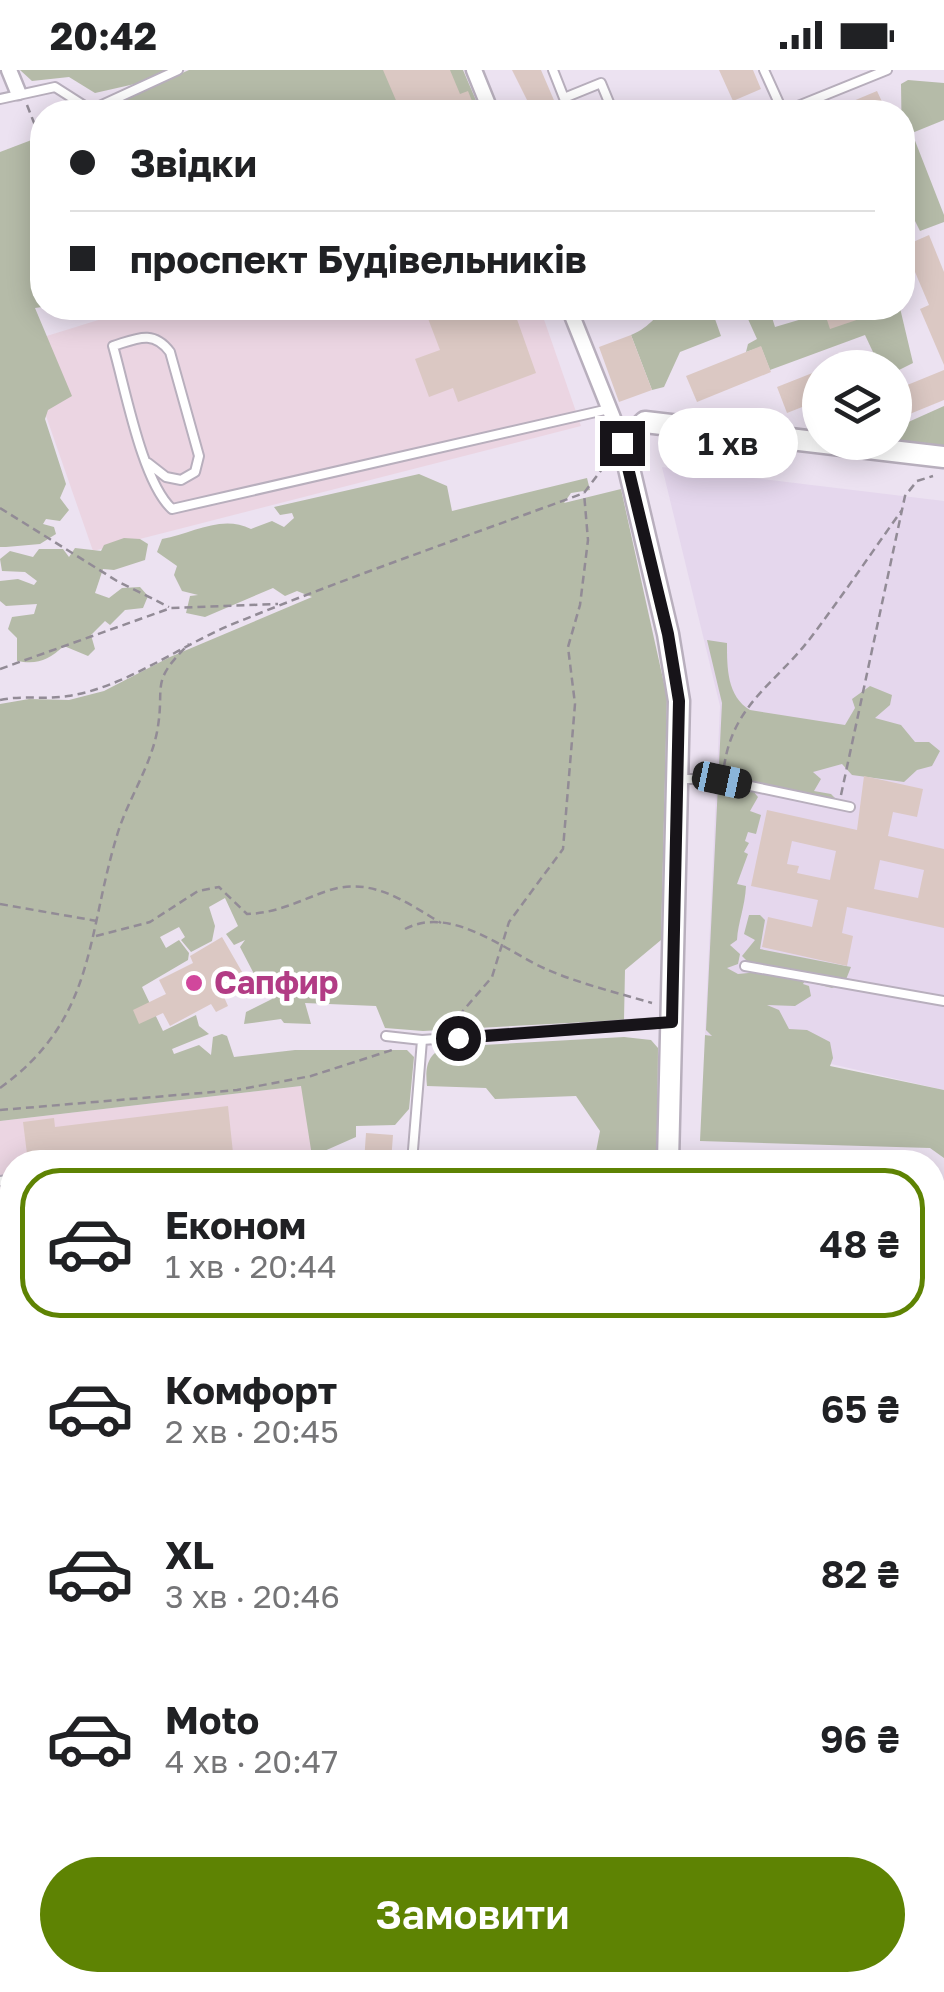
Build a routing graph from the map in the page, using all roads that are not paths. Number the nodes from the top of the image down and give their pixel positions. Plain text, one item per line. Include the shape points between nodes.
1 (9, 70) edge
2 (178, 70) edge
3 (474, 70) edge
4 (553, 70) edge
5 (764, 70) edge
6 (887, 70) edge
7 (863, 74) edge
8 (18, 92) junction
9 (0, 99) edge
10 (75, 100) edge
11 (113, 100) edge
12 (486, 100) edge
13 (608, 100) edge
14 (778, 100) edge
15 (808, 100) edge
16 (573, 320) edge
17 (609, 409) junction
18 (622, 443) junction
19 (944, 457) edge
20 (148, 463) junction
21 (677, 779) junction
22 (850, 807) dead end
23 (745, 966) dead end
24 (944, 1001) edge
25 (672, 1016) junction
26 (386, 1036) dead end
27 (422, 1040) junction
28 (413, 1150) edge
29 (668, 1150) edge

1 - 8 street
2 - 11 lane
3 - 12 street
4 - 13 lane via 564,98 601,83
5 - 14 lane
6 - 7 lane
7 - 15 lane
8 - 9 lane
8 - 10 lane via 55,87
16 - 17 street
17 - 18 street
17 - 20 lane via 185,508 163,501
18 - 19 street via 646,422
18 - 21 street via 674,667
20 - 20 lane via 113,346 146,336 170,352 200,456 195,472 181,480 166,478
21 - 22 lane via 722,780
21 - 25 street
23 - 24 lane
25 - 27 lane
25 - 29 street
26 - 27 lane
27 - 28 lane

